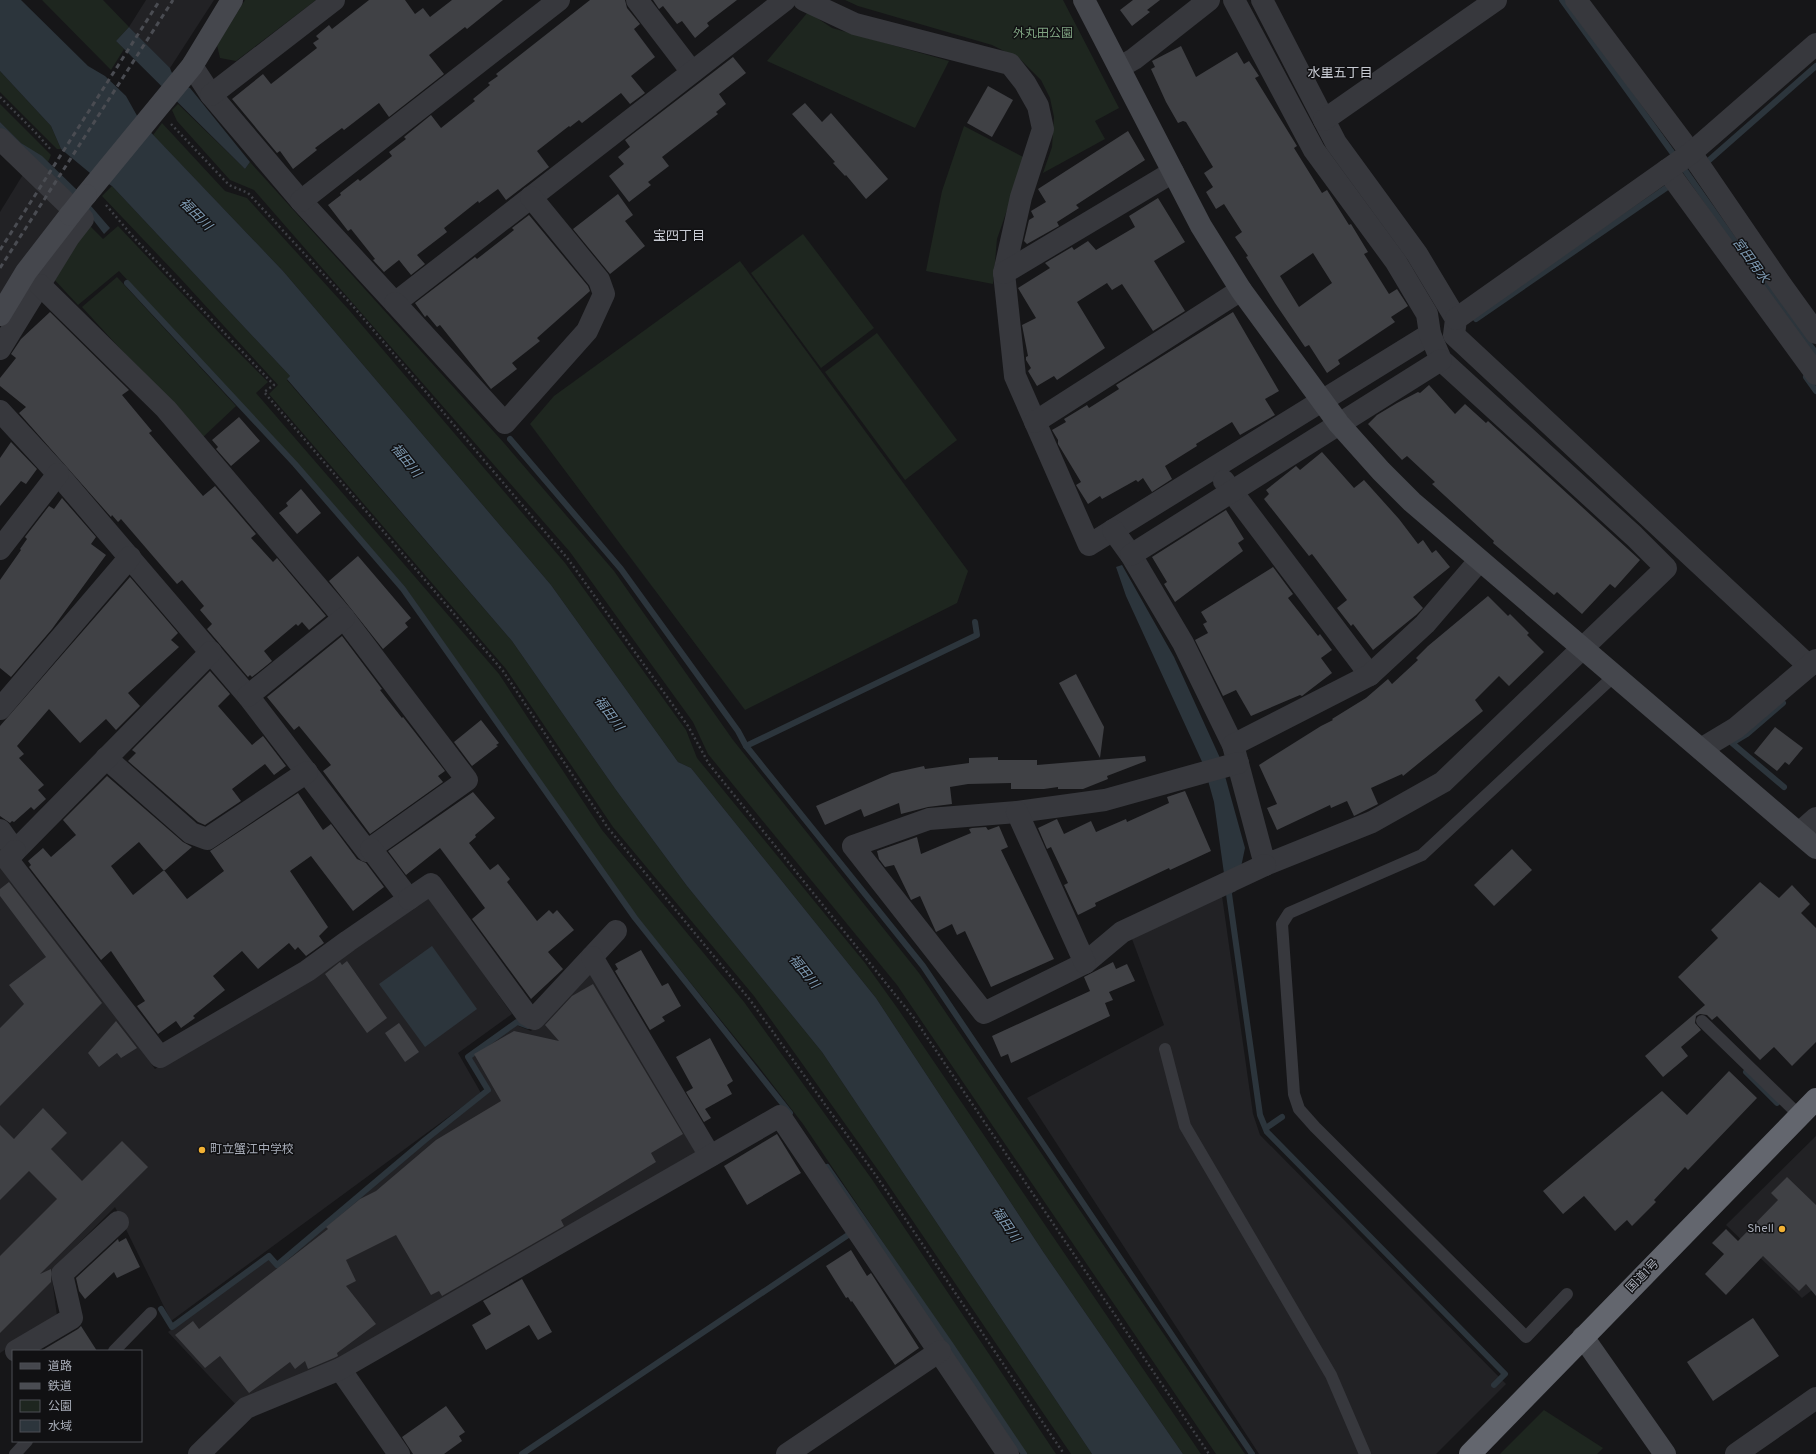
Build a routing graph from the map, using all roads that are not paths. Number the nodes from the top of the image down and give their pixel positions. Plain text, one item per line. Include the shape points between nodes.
1 (232, 0) edge
2 (334, 0) edge
3 (559, 0) edge
4 (637, 0) edge
5 (785, 0) edge
6 (804, 0) edge
7 (1084, 0) edge
8 (1209, 0) edge
9 (1234, 0) edge
10 (1262, 0) edge
11 (1496, 0) edge
12 (1576, 0) edge
13 (1816, 44) edge
14 (1120, 67) junction
15 (186, 72) junction
16 (692, 72) junction
17 (211, 95) junction
18 (1324, 120) junction
19 (0, 139) edge
20 (1691, 153) junction
21 (1667, 170) junction
22 (1173, 172) junction
23 (531, 197) junction
24 (301, 201) junction
25 (1004, 274) junction
26 (40, 285) junction
27 (1241, 290) junction
28 (395, 303) junction
29 (0, 315) edge
30 (1456, 319) junction
31 (1816, 333) edge
32 (1430, 334) junction
33 (0, 349) edge
34 (1441, 360) junction
35 (1816, 374) edge
36 (1322, 401) junction
37 (0, 411) edge
38 (1035, 422) junction
39 (1339, 424) junction
40 (1215, 467) junction
41 (58, 474) junction
42 (1231, 492) junction
43 (1113, 530) junction
44 (0, 549) edge
45 (1131, 555) junction
46 (130, 557) junction
47 (1479, 560) junction
48 (344, 618) junction
49 (1582, 649) junction
50 (211, 652) junction
51 (1812, 663) edge
52 (1370, 675) junction
53 (1614, 676) junction
54 (248, 696) junction
55 (0, 709) edge
56 (1701, 749) junction
57 (106, 758) junction
58 (1233, 758) junction
59 (307, 772) junction
60 (1017, 812) junction
61 (1816, 818) edge
62 (0, 830) edge
63 (1798, 833) junction
64 (1816, 848) edge
65 (371, 849) junction
66 (15, 851) junction
67 (1259, 868) junction
68 (408, 899) junction
69 (616, 931) dead end
70 (592, 957) junction
71 (1085, 963) junction
72 (1702, 1021) dead end
73 (1165, 1048) dead end
74 (1816, 1099) edge
75 (1800, 1116) junction
76 (710, 1156) junction
77 (118, 1222) dead end
78 (1567, 1294) dead end
79 (151, 1313) dead end
80 (1583, 1337) junction
81 (18, 1350) edge
82 (115, 1350) edge
83 (940, 1351) junction
84 (12, 1354) edge
85 (0, 1361) edge
86 (340, 1369) junction
87 (1816, 1398) edge
88 (26, 1442) edge
89 (15, 1454) edge
90 (199, 1454) edge
91 (399, 1454) edge
92 (787, 1454) edge
93 (1008, 1454) edge
94 (1365, 1454) edge
95 (1470, 1454) edge
96 (1665, 1454) edge
97 (1736, 1454) edge

1 - 15 street
2 - 17 street
3 - 24 street
4 - 16 street
5 - 16 street
6 - 25 street via 855,24 1010,64 1025,83 1038,106 1043,129 1021,197
7 - 14 street
8 - 14 street via 1134,59
9 - 32 street via 1314,150 1396,262 1427,314
10 - 18 street
11 - 18 street
12 - 20 street
13 - 20 street
14 - 22 street
15 - 17 street
15 - 29 street, bridge via 26,272
16 - 23 street
17 - 24 street
18 - 30 street via 1336,143 1417,254
19 - 26 street via 83,218
20 - 21 street
20 - 31 street
21 - 30 street
21 - 35 street
22 - 25 street
22 - 27 street via 1201,226
23 - 28 street
23 - 28 street via 599,280 604,294 587,331 505,423
24 - 28 street
25 - 38 street via 1015,376
26 - 33 street
26 - 48 street via 166,409
27 - 36 street
27 - 38 street
30 - 51 street via 1454,335
32 - 34 street
32 - 36 street
34 - 39 street
34 - 49 street via 1666,568
36 - 39 street
36 - 40 street
37 - 41 street
38 - 43 street via 1088,545
39 - 42 street
39 - 47 street via 1412,502
40 - 42 street
40 - 43 street
41 - 44 street
41 - 46 street
42 - 45 street
42 - 52 street
43 - 45 street
45 - 58 street via 1183,643
46 - 50 street
46 - 55 street
47 - 49 street
47 - 52 street via 1425,624
48 - 54 street
48 - 65 street via 467,780
49 - 53 street
49 - 67 street via 1442,782 1372,822
50 - 54 street
50 - 57 street
51 - 56 street via 1736,728
52 - 58 street
53 - 56 street
53 - 78 lane via 1422,855 1289,913 1282,924 1294,1094 1300,1108 1315,1127 1526,1336
54 - 59 street
56 - 63 street
57 - 59 street via 191,833 207,839
57 - 66 street
58 - 60 street via 1188,777 1105,800
58 - 67 street
59 - 65 street via 368,851
60 - 71 street
60 - 71 street via 928,819 853,846 984,1013
61 - 63 street
62 - 66 street
63 - 64 street
65 - 68 street
66 - 68 street via 7,859 160,1057 307,972
67 - 71 street via 1122,932
68 - 70 street via 431,884 527,1015 534,1019
69 - 70 street
70 - 76 street
72 - 75 lane
73 - 94 lane via 1185,1126 1331,1376
74 - 75 highway, 国道1号
75 - 80 highway, 国道1号
76 - 83 street via 780,1116
76 - 86 street
77 - 81 street via 62,1274 72,1318
79 - 82 lane
80 - 95 highway, 国道1号
80 - 96 street
83 - 92 street
83 - 93 street
84 - 85 street
86 - 90 street via 246,1408
86 - 91 street
87 - 97 street
88 - 89 lane

